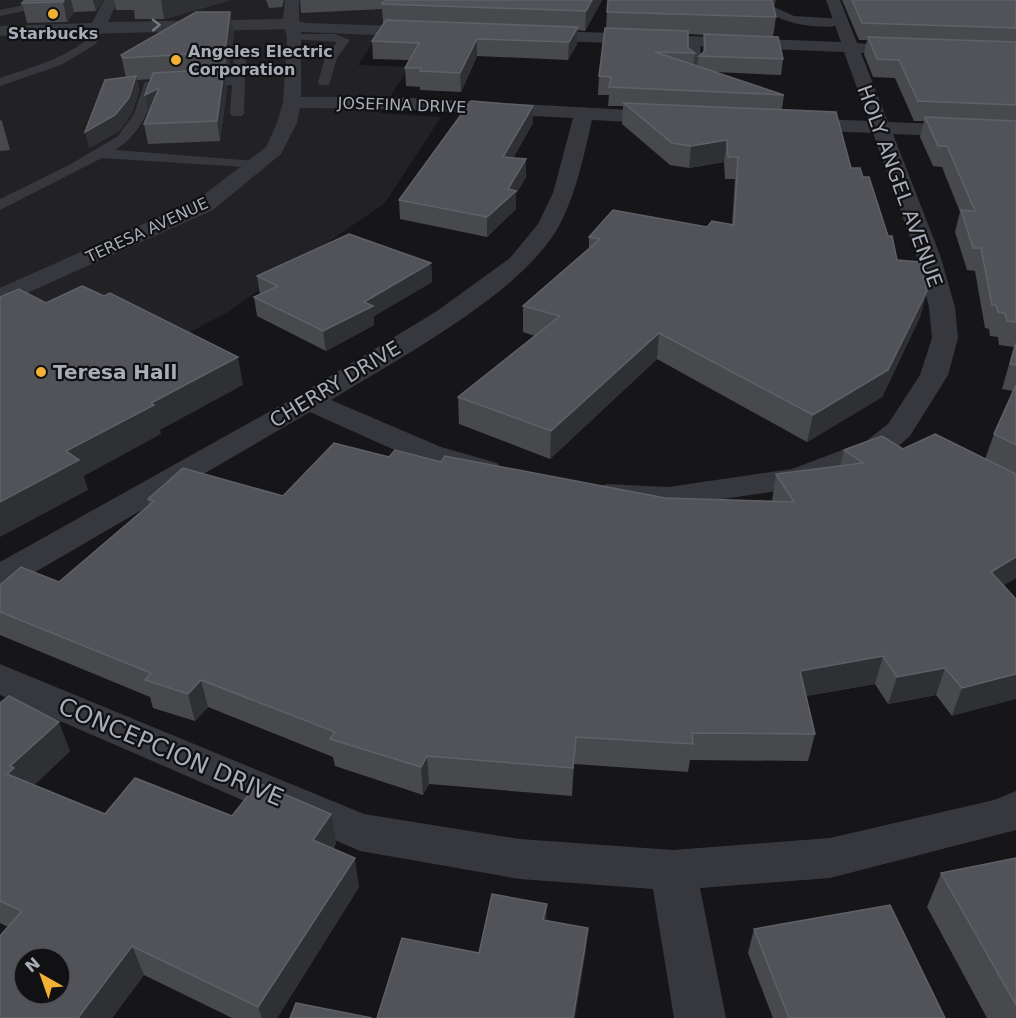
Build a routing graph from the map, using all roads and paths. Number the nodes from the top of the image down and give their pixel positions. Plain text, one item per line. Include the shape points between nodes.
1 (29, 0) edge
2 (111, 0) edge
3 (292, 0) edge
4 (771, 0) edge
5 (833, 0) edge
6 (0, 13) edge
7 (98, 27) junction
8 (439, 28) edge
9 (293, 30) junction
10 (0, 31) edge
11 (515, 31) edge
12 (561, 32) junction
13 (846, 36) junction
14 (694, 40) junction
15 (883, 44) edge
16 (240, 52) dead end
17 (695, 66) edge
18 (238, 81) junction
19 (0, 82) edge
20 (324, 82) dead end
21 (150, 85) junction
22 (132, 86) edge
23 (292, 102) junction
24 (237, 113) dead end
25 (584, 114) junction
26 (690, 119) edge
27 (773, 123) edge
28 (879, 128) junction
29 (1016, 133) edge
30 (100, 153) junction
31 (257, 165) junction
32 (0, 205) edge
33 (0, 297) edge
34 (309, 401) junction
35 (898, 430) junction
36 (928, 445) edge
37 (506, 476) edge
38 (585, 493) edge
39 (0, 577) edge
40 (0, 679) edge
41 (1016, 809) edge
42 (673, 870) junction
43 (700, 1018) edge

1 - 6 lane via 24,8
2 - 7 street
3 - 9 street, TERESA AVENUE
4 - 13 lane via 769,8 782,16 809,21
5 - 13 street, HOLY ANGEL AVENUE
7 -> 9 street
7 - 10 street
7 - 19 lane via 92,42 66,57
8 - 9 street
9 - 20 lane via 344,40 331,58
9 - 23 street, TERESA AVENUE
11 - 12 street
12 - 13 street
12 - 14 street
13 - 14 street
13 - 15 street
13 - 28 street, HOLY ANGEL AVENUE
14 - 17 lane
16 - 18 lane
18 - 21 lane
18 - 24 lane
21 - 22 lane
21 - 30 lane via 141,114 123,139
23 - 25 street, JOSEFINA DRIVE via 394,103
23 - 31 street, TERESA AVENUE via 274,150
25 - 26 street, JOSEFINA DRIVE
25 - 34 street, CHERRY DRIVE via 564,193 548,226 519,263 446,317
27 - 28 street
28 - 29 street
28 - 35 street, HOLY ANGEL AVENUE via 928,255 942,307 945,338 934,375
30 - 31 lane
30 - 32 lane
31 - 33 street, TERESA AVENUE via 205,205
34 - 37 street via 430,454
34 - 39 street, CHERRY DRIVE
35 - 36 street
35 - 38 street, HOLY ANGEL AVENUE via 877,448 798,478 668,496
40 - 42 street, CONCEPCION DRIVE via 360,832 520,859
41 - 42 street, CONCEPCION DRIVE via 1003,816 830,858
42 - 43 street

